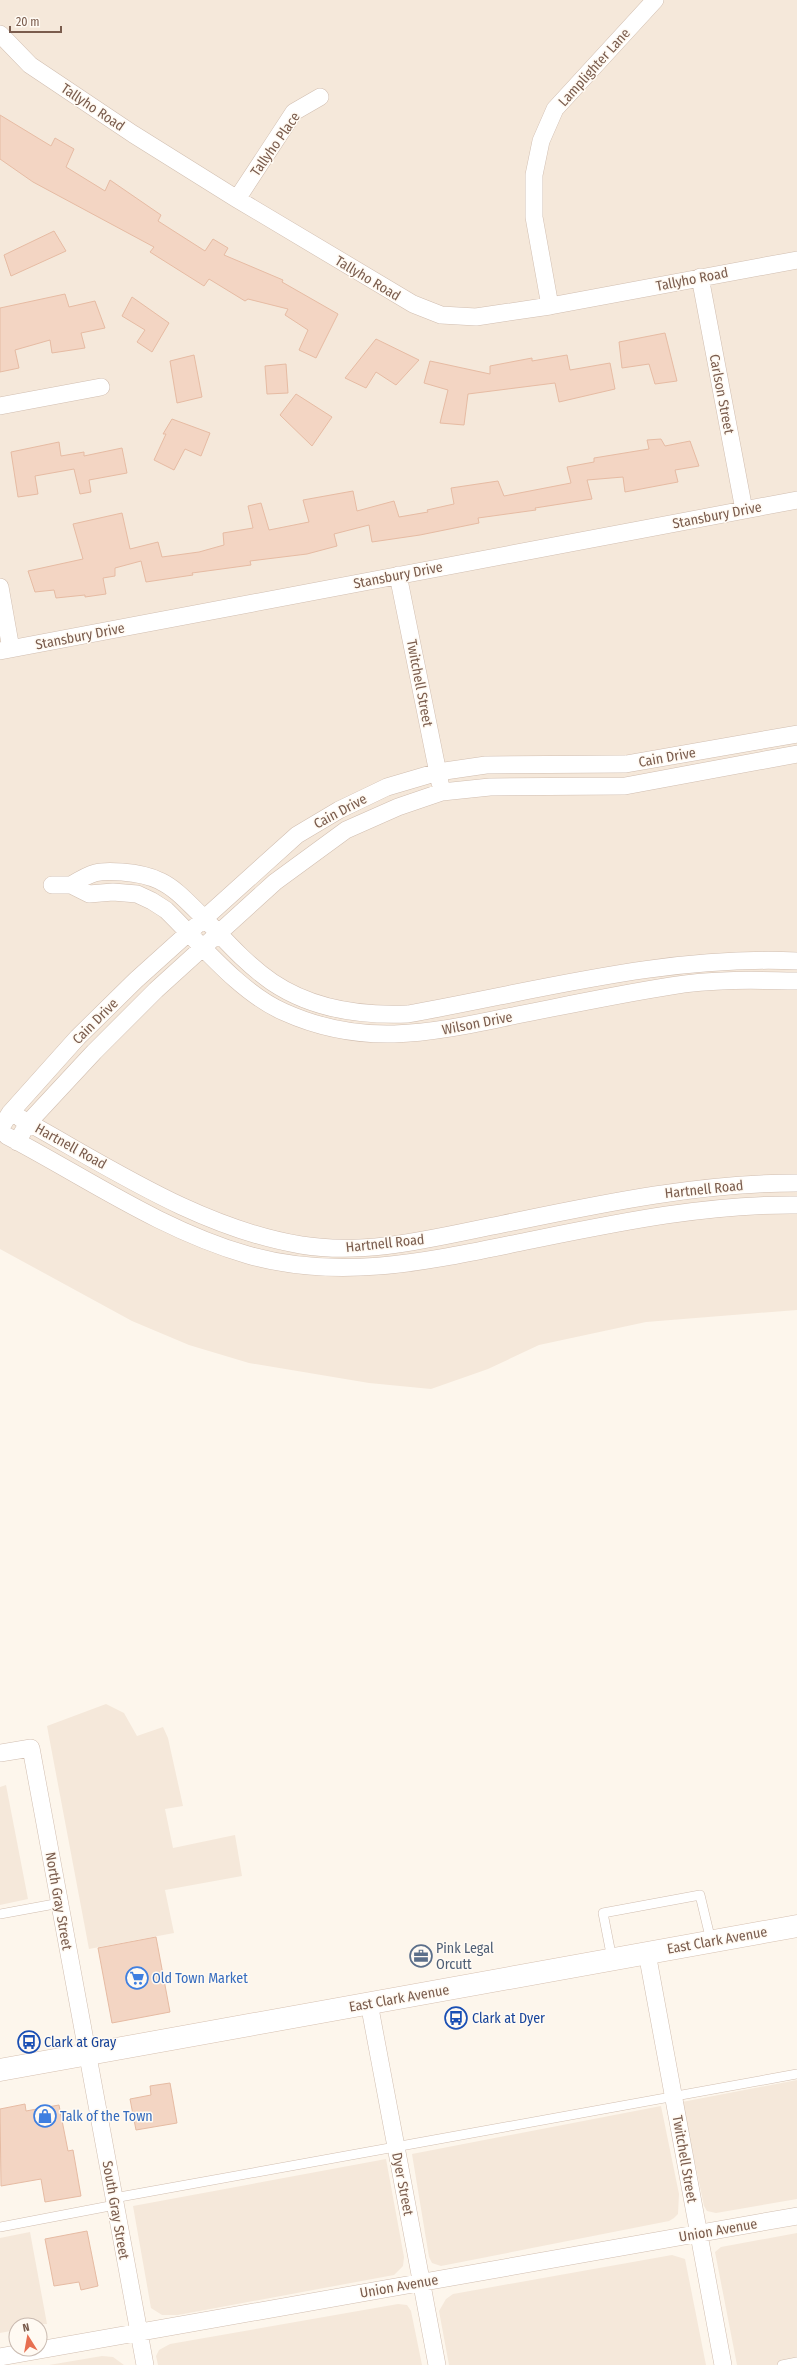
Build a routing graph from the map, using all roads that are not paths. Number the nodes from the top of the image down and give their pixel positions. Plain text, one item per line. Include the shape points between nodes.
1 (655, 0) edge
2 (0, 34) edge
3 (320, 97) dead end
4 (237, 199) junction
5 (797, 260) edge
6 (700, 278) junction
7 (550, 306) junction
8 (101, 387) dead end
9 (0, 406) edge
10 (797, 500) edge
11 (744, 510) junction
12 (398, 575) junction
13 (0, 587) edge
14 (6, 650) edge
15 (797, 734) edge
16 (741, 744) junction
17 (797, 754) edge
18 (745, 764) junction
19 (438, 772) junction
20 (442, 792) junction
21 (52, 885) dead end
22 (71, 885) junction
23 (204, 918) junction
24 (188, 932) junction
25 (219, 932) junction
26 (203, 946) junction
27 (797, 961) edge
28 (797, 981) edge
29 (567, 984) junction
30 (572, 1004) junction
31 (5, 1110) edge
32 (28, 1123) junction
33 (0, 1129) edge
34 (0, 1133) edge
35 (17, 1142) junction
36 (797, 1184) edge
37 (621, 1200) junction
38 (797, 1205) edge
39 (625, 1221) junction
40 (416, 1241) junction
41 (420, 1263) junction
42 (0, 1753) edge
43 (60, 1903) junction
44 (0, 1914) edge
45 (797, 1926) edge
46 (711, 1941) junction
47 (647, 1953) junction
48 (612, 1959) junction
49 (369, 2003) junction
50 (88, 2054) junction
51 (0, 2070) edge
52 (797, 2074) edge
53 (674, 2098) junction
54 (396, 2147) junction
55 (115, 2202) junction
56 (797, 2216) edge
57 (0, 2227) edge
58 (699, 2233) junction
59 (422, 2282) junction
60 (139, 2332) junction
61 (0, 2357) edge
62 (797, 2362) edge
63 (145, 2365) edge
64 (437, 2365) edge
65 (723, 2365) edge
66 (782, 2365) edge

1 - 7 street, Lamplighter Lane via 555,109 541,141 534,175 534,217
2 - 4 street, Tallyho Road via 30,65
3 - 4 street, Tallyho Place via 294,112
4 - 7 street, Tallyho Road via 413,304 441,315 476,317
5 - 6 street, Tallyho Road
6 - 7 street, Tallyho Road
6 - 11 street, Carlson Street
8 - 9 street
10 - 11 street, Stansbury Drive
11 - 12 street, Stansbury Drive
12 - 14 street, Stansbury Drive
12 - 19 street, Twitchell Street
13 - 14 street
15 - 16 street, Cain Drive
16 - 18 street
16 - 19 street, Cain Drive via 626,764 486,765
17 - 18 street, Cain Drive
18 - 20 street, Cain Drive via 626,786 490,787
19 - 20 street, Twitchell Street
19 - 23 street, Cain Drive via 387,787 339,810 297,835
20 - 25 street, Cain Drive via 398,807 346,830 275,882
21 - 22 street
22 - 23 street, Wilson Drive via 91,872 140,874 161,881 184,897
22 - 24 street, Wilson Drive via 89,894 137,894 166,910
23 - 24 street, Cain Drive
23 - 25 street, Wilson Drive
24 - 26 street, Wilson Drive
24 - 31 street, Cain Drive
25 - 26 street, Cain Drive
25 - 29 street, Wilson Drive via 241,956 272,982 300,997 332,1007 373,1015 408,1014
26 - 30 street, Wilson Drive via 250,991 282,1012 319,1026 358,1034 405,1035 450,1029
26 - 32 street, Cain Drive via 94,1052
27 - 29 street, Wilson Drive via 757,959 670,965
28 - 30 street, Wilson Drive via 755,980 673,985
29 - 30 street
31 - 32 street, Hartnell Road
31 - 33 street, Cain Drive
32 - 35 street, Cain Drive
32 - 40 street, Hartnell Road via 211,1220 253,1234 302,1245 348,1249
34 - 35 street, Hartnell Road
35 - 41 street, Hartnell Road via 131,1207 204,1240 250,1256 298,1265 354,1269
36 - 37 street, Hartnell Road via 678,1190
37 - 39 street
37 - 40 street, Hartnell Road
38 - 39 street, Hartnell Road via 727,1207
39 - 41 street, Hartnell Road
40 - 41 street
42 - 43 street, North Gray Street via 31,1748
43 - 44 lane
43 - 50 street, North Gray Street
45 - 46 main road, East Clark Avenue
46 - 47 main road, East Clark Avenue
46 - 48 lane via 700,1895 603,1914
47 - 48 main road, East Clark Avenue
47 - 53 street, Twitchell Street
48 - 49 main road, East Clark Avenue
49 - 50 main road, East Clark Avenue
49 - 54 street, Dyer Street
50 - 51 main road, East Clark Avenue
50 - 55 street, South Gray Street
52 - 53 lane
53 - 54 lane
53 - 58 street, Twitchell Street
54 - 55 lane
54 - 59 street, Dyer Street
55 - 57 lane
55 - 60 street, South Gray Street
56 - 58 street, Union Avenue
58 - 59 street, Union Avenue
58 - 65 street, Twitchell Street
59 - 60 street, Union Avenue
59 - 64 street, Dyer Street
60 - 61 street, Union Avenue
60 - 63 street, South Gray Street
62 - 66 lane

